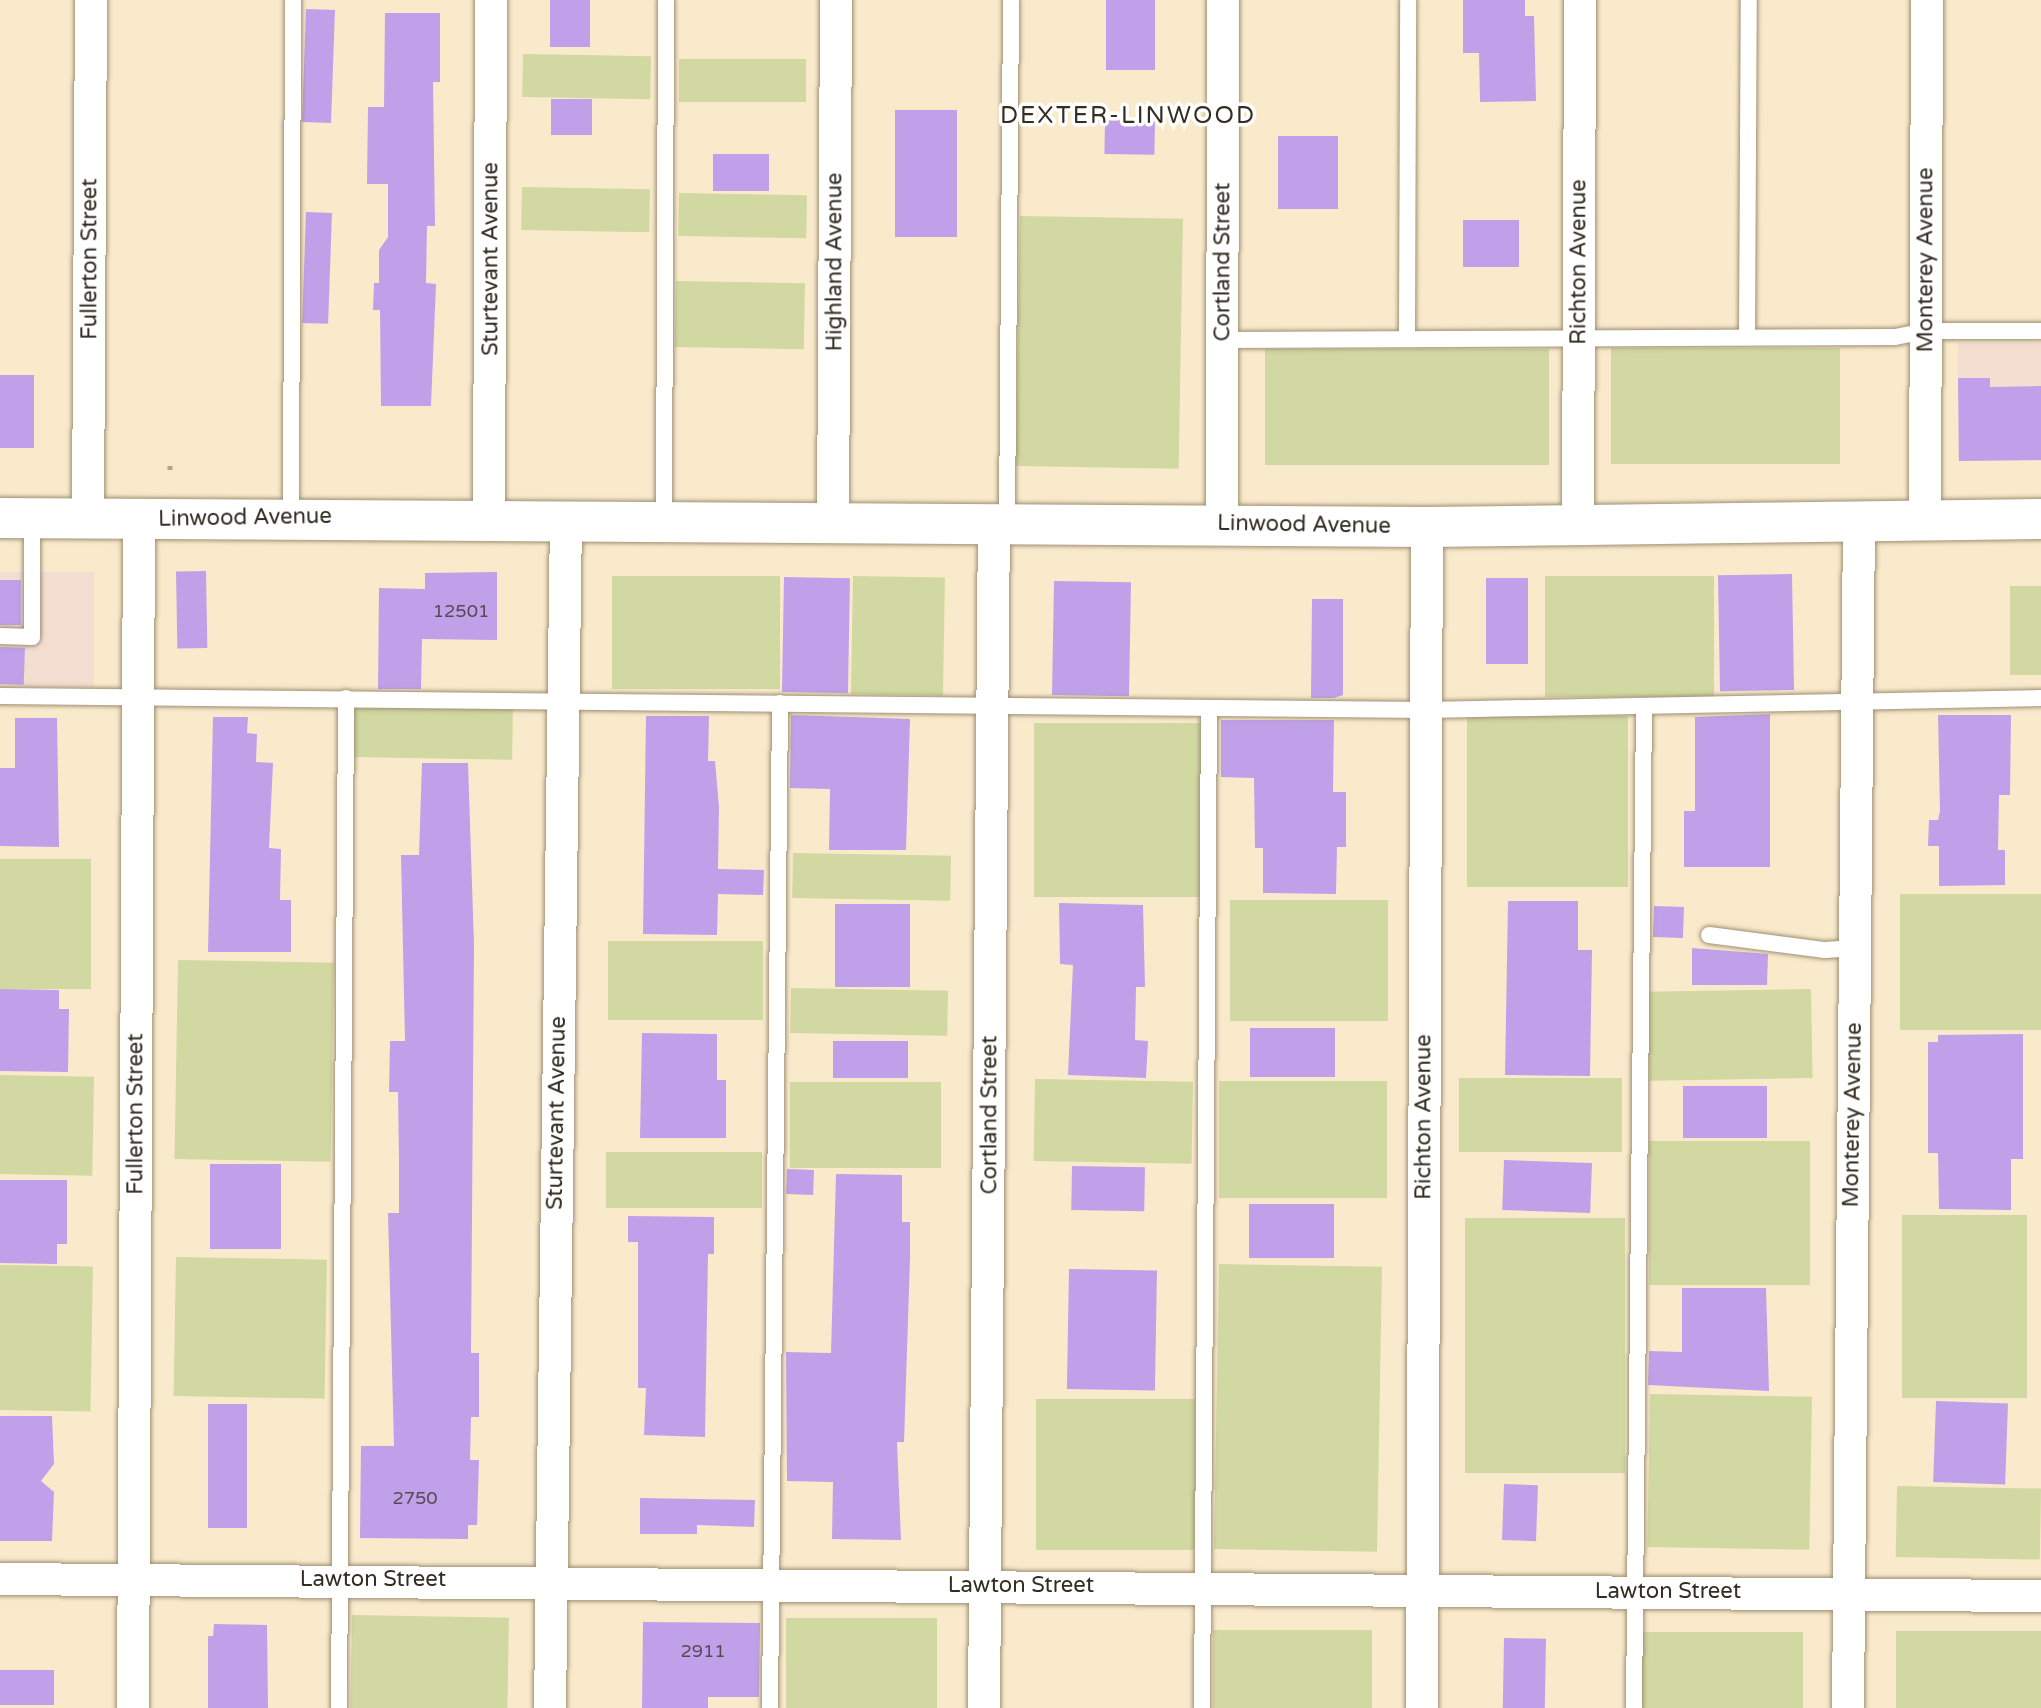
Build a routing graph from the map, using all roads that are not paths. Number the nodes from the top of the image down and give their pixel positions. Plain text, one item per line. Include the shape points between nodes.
1 (91, 0) edge
2 (293, 0) edge
3 (491, 0) edge
4 (666, 0) edge
5 (836, 0) edge
6 (1011, 0) edge
7 (1223, 0) edge
8 (1408, 0) edge
9 (1580, 0) edge
10 (1749, 0) edge
11 (1927, 0) edge
12 (1926, 331) junction
13 (2041, 331) edge
14 (1579, 337) junction
15 (1747, 337) junction
16 (1407, 338) junction
17 (1223, 340) junction
18 (291, 516) junction
19 (16, 518) edge
20 (88, 518) junction
21 (489, 518) junction
22 (566, 518) junction
23 (2041, 519) edge
24 (139, 520) junction
25 (664, 521) junction
26 (1859, 521) junction
27 (1925, 521) junction
28 (1001, 522) junction
29 (833, 524) junction
30 (1222, 524) junction
31 (1578, 525) junction
32 (1427, 527) junction
33 (0, 636) edge
34 (0, 696) edge
35 (138, 696) junction
36 (346, 698) junction
37 (2041, 698) edge
38 (565, 701) junction
39 (1857, 702) junction
40 (780, 703) junction
41 (1644, 706) junction
42 (991, 707) junction
43 (1209, 708) junction
44 (1426, 710) junction
45 (1709, 935) dead end
46 (1855, 948) junction
47 (0, 1579) edge
48 (134, 1579) junction
49 (340, 1580) junction
50 (550, 1581) junction
51 (771, 1584) junction
52 (985, 1585) junction
53 (1203, 1588) junction
54 (1423, 1591) junction
55 (1635, 1592) junction
56 (1849, 1593) junction
57 (2041, 1596) edge
58 (133, 1708) edge
59 (339, 1708) edge
60 (550, 1708) edge
61 (770, 1708) edge
62 (984, 1708) edge
63 (1202, 1708) edge
64 (1422, 1708) edge
65 (1634, 1708) edge
66 (1848, 1708) edge

1 - 20 street, Fullerton Street
2 - 18 lane
3 - 21 street, Sturtevant Avenue
4 - 25 lane
5 - 29 street, Highland Avenue
6 - 28 lane
7 - 17 street, Cortland Street
8 - 16 lane
9 - 14 street, Richton Avenue
10 - 15 lane
11 - 12 street, Monterey Avenue
12 - 13 lane
12 - 15 lane via 1895,337
12 - 27 street, Monterey Avenue
14 - 15 lane
14 - 16 lane
14 - 31 street, Richton Avenue
16 - 17 lane
17 - 30 street, Cortland Street
18 - 21 street, Linwood Avenue
18 - 24 street, Linwood Avenue
19 - 20 street, Linwood Avenue
19 - 33 lane via 32,637
20 - 24 street, Linwood Avenue
21 - 22 street, Linwood Avenue
22 - 25 street, Linwood Avenue
22 - 38 street, Sturtevant Avenue
23 - 27 street, Linwood Avenue
24 - 35 street, Fullerton Street
25 - 29 street, Linwood Avenue
26 - 27 street, Linwood Avenue
26 - 31 street, Linwood Avenue
26 - 39 street, Monterey Avenue
28 - 29 street, Linwood Avenue
28 - 30 street, Linwood Avenue
28 - 42 street, Cortland Street
30 - 32 street, Linwood Avenue
31 - 32 street, Linwood Avenue
32 - 44 street, Richton Avenue
34 - 35 lane
35 - 36 lane
35 - 48 street, Fullerton Street
36 - 38 lane
36 - 49 lane
37 - 39 lane
38 - 40 lane
38 - 50 street, Sturtevant Avenue
39 - 41 lane
39 - 46 street, Monterey Avenue
40 - 42 lane
40 - 51 lane
41 - 44 lane
41 - 55 lane
42 - 43 lane
42 - 52 street, Cortland Street
43 - 44 lane
43 - 53 lane
44 - 54 street, Richton Avenue
45 - 46 lane via 1825,950
46 - 56 street, Monterey Avenue
47 - 48 street, Lawton Street
48 - 49 street, Lawton Street
48 - 58 street, Fullerton Street
49 - 50 street, Lawton Street
49 - 59 lane
50 - 51 street, Lawton Street
50 - 60 street, Sturtevant Avenue
51 - 52 street, Lawton Street
51 - 61 lane
52 - 53 street, Lawton Street
52 - 62 street, Cortland Street
53 - 54 street, Lawton Street
53 - 63 lane
54 - 55 street, Lawton Street
54 - 64 street, Richton Avenue
55 - 56 street, Lawton Street
55 - 65 lane
56 - 57 street, Lawton Street
56 - 66 street, Monterey Avenue

